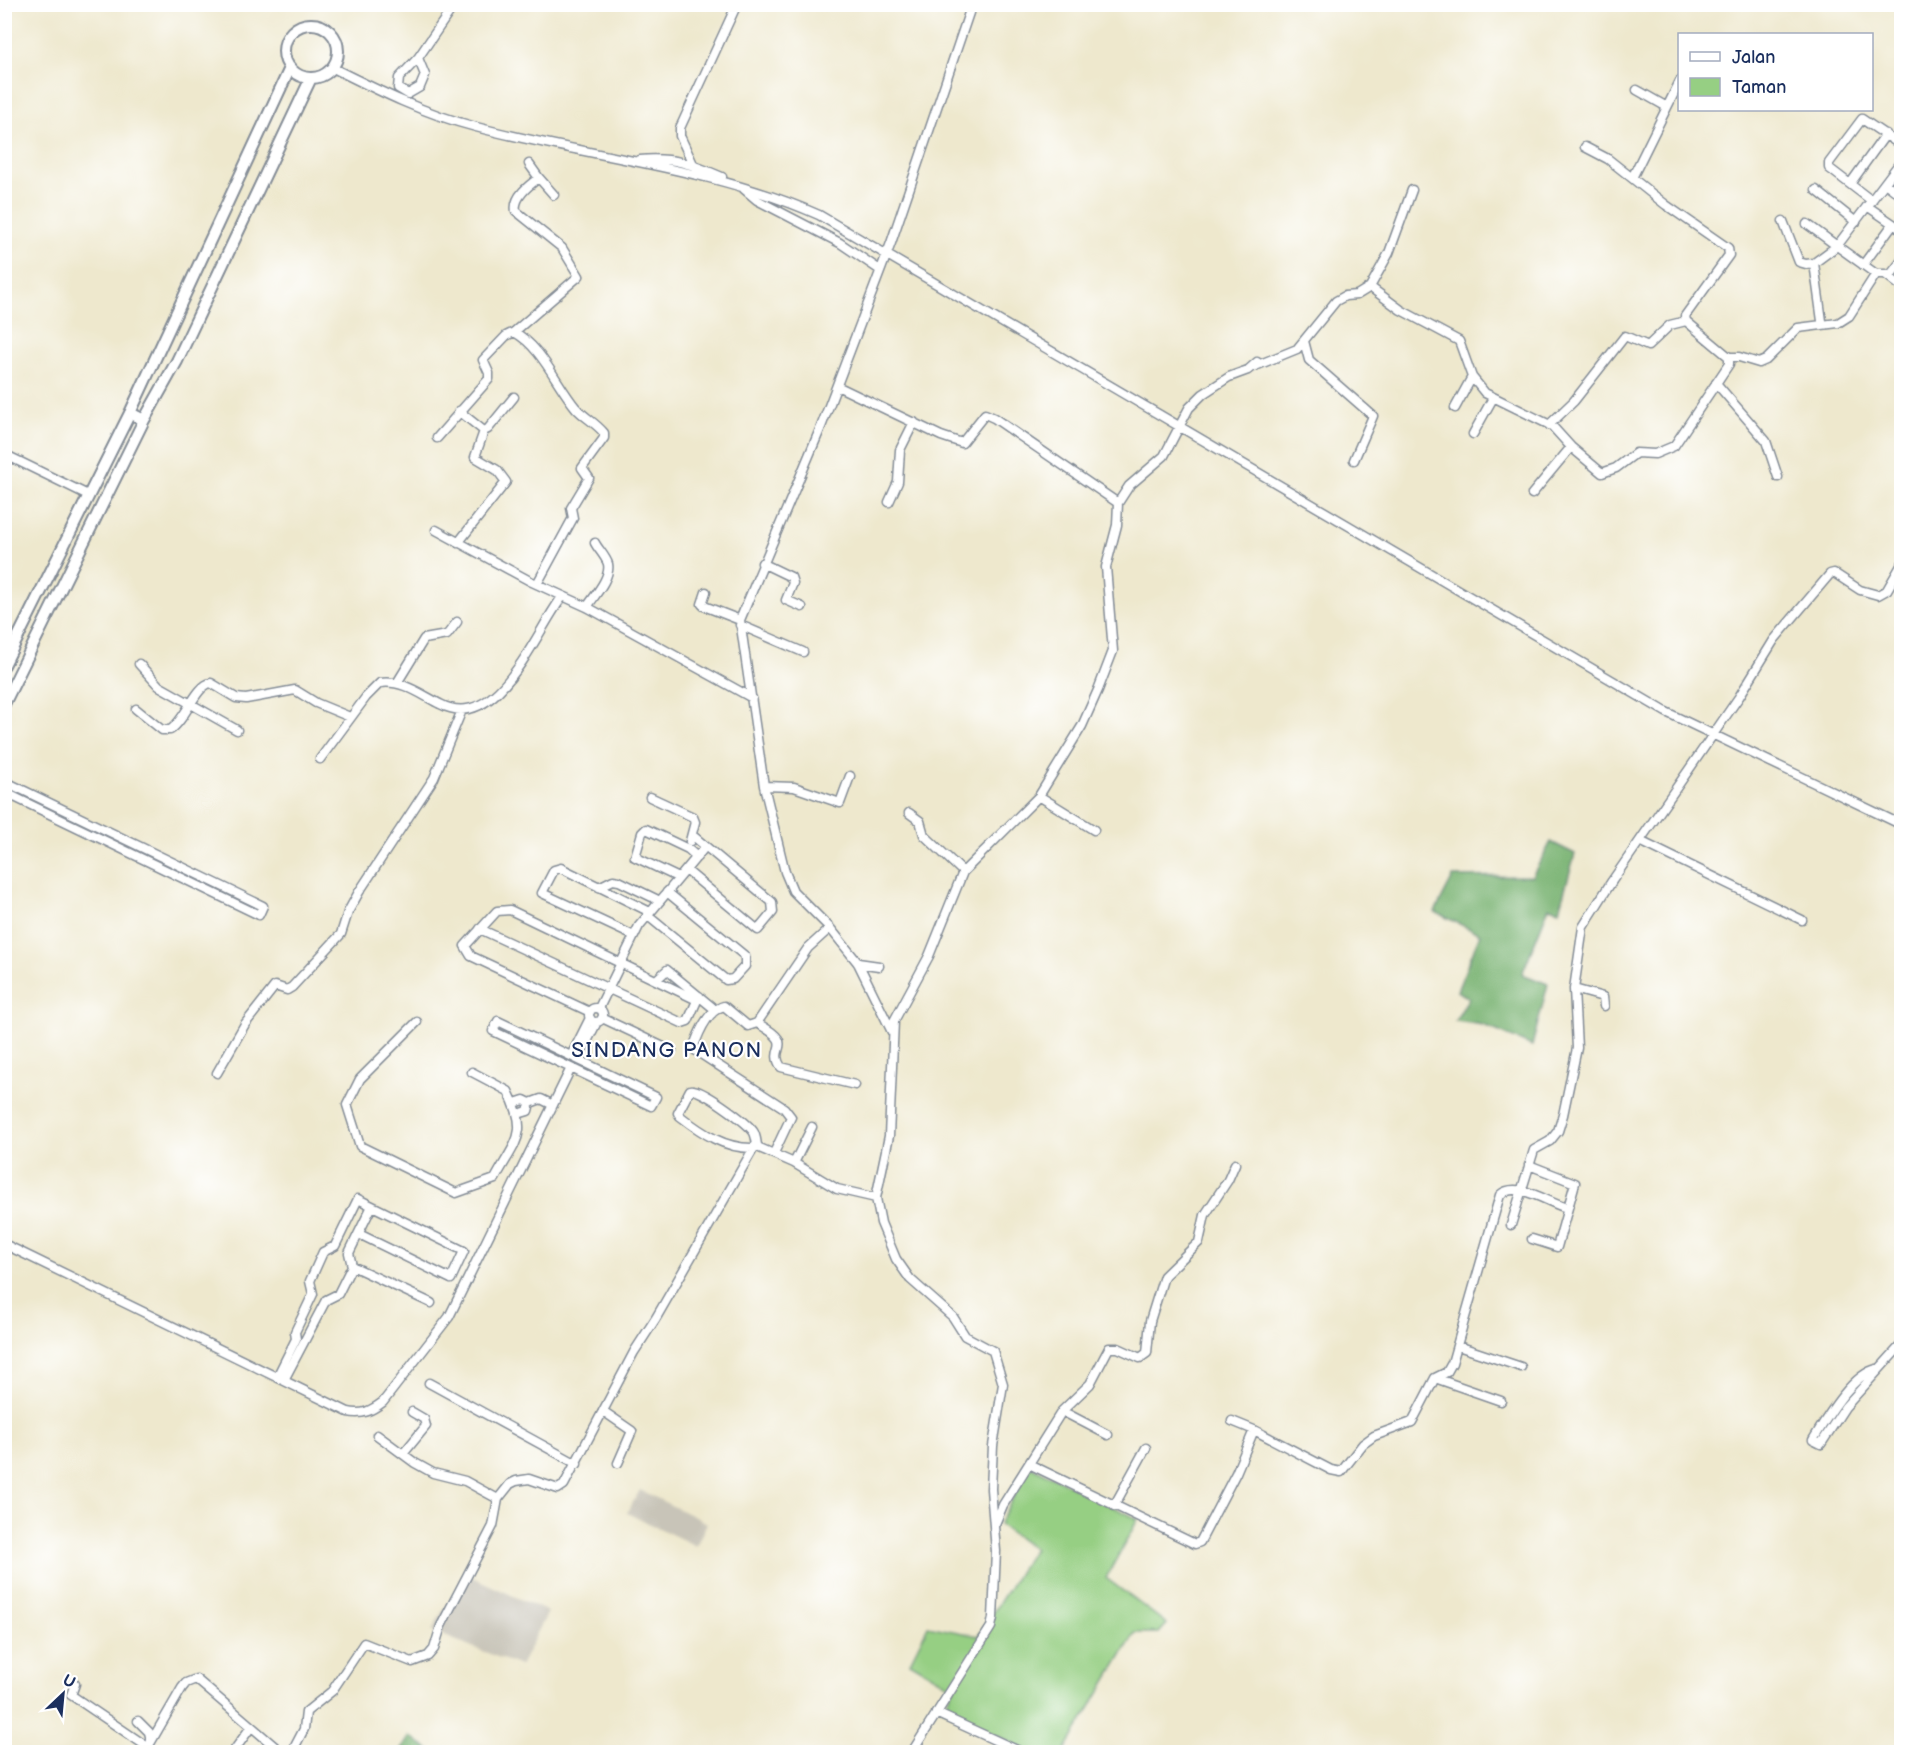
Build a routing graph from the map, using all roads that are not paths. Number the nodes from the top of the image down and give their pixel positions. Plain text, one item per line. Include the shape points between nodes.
1 (455, 4) edge
2 (737, 4) edge
3 (972, 4) edge
4 (418, 58) dead end
5 (290, 68) junction
6 (333, 68) junction
7 (311, 78) junction
8 (1678, 85) edge
9 (1637, 90) dead end
10 (1667, 107) junction
11 (1886, 134) junction
12 (1902, 146) edge
13 (1585, 147) dead end
14 (1902, 160) edge
15 (631, 161) junction
16 (529, 164) dead end
17 (693, 164) junction
18 (539, 178) junction
19 (1632, 178) junction
20 (1850, 183) junction
21 (1885, 183) junction
22 (741, 186) junction
23 (1412, 190) dead end
24 (1816, 190) dead end
25 (554, 195) dead end
26 (1902, 196) edge
27 (1870, 203) junction
28 (1783, 221) dead end
29 (1856, 222) junction
30 (1807, 224) dead end
31 (1893, 224) junction
32 (1902, 230) edge
33 (1837, 246) junction
34 (887, 253) junction
35 (1902, 260) edge
36 (1814, 263) junction
37 (1863, 265) junction
38 (880, 270) junction
39 (1892, 273) dead end
40 (1876, 274) junction
41 (1370, 287) junction
42 (1902, 287) edge
43 (1686, 321) junction
44 (1822, 321) dead end
45 (514, 332) junction
46 (1304, 341) junction
47 (1729, 357) junction
48 (1472, 378) junction
49 (1716, 383) junction
50 (837, 386) junction
51 (514, 397) dead end
52 (1493, 398) junction
53 (1455, 408) dead end
54 (459, 411) junction
55 (130, 413) junction
56 (144, 420) junction
57 (914, 422) junction
58 (1550, 425) junction
59 (1180, 426) junction
60 (484, 431) junction
61 (1473, 434) dead end
62 (437, 438) dead end
63 (1571, 447) junction
64 (4, 454) edge
65 (1354, 460) dead end
66 (1778, 477) dead end
67 (1532, 494) dead end
68 (88, 495) junction
69 (889, 502) dead end
70 (1118, 503) junction
71 (435, 530) dead end
72 (459, 543) junction
73 (595, 543) dead end
74 (762, 563) junction
75 (1902, 564) edge
76 (537, 584) junction
77 (706, 592) dead end
78 (563, 596) junction
79 (587, 607) junction
80 (802, 607) dead end
81 (457, 622) dead end
82 (740, 622) junction
83 (803, 652) dead end
84 (139, 664) dead end
85 (4, 665) edge
86 (397, 683) junction
87 (752, 698) junction
88 (4, 704) edge
89 (191, 706) junction
90 (136, 709) dead end
91 (462, 710) junction
92 (350, 717) junction
93 (237, 730) dead end
94 (1713, 736) junction
95 (320, 759) dead end
96 (850, 776) dead end
97 (4, 781) edge
98 (764, 786) junction
99 (4, 792) edge
100 (1039, 796) junction
101 (650, 797) dead end
102 (909, 813) dead end
103 (1902, 825) edge
104 (1094, 830) dead end
105 (692, 835) junction
106 (1640, 841) junction
107 (705, 847) junction
108 (688, 849) junction
109 (697, 856) junction
110 (686, 870) junction
111 (963, 872) junction
112 (679, 878) junction
113 (599, 887) junction
114 (667, 892) junction
115 (660, 901) junction
116 (649, 914) junction
117 (1802, 920) dead end
118 (830, 928) junction
119 (480, 929) junction
120 (634, 936) junction
121 (621, 963) junction
122 (858, 963) junction
123 (879, 966) dead end
124 (656, 980) junction
125 (609, 988) junction
126 (1574, 988) junction
127 (698, 998) junction
128 (1604, 1006) dead end
129 (712, 1007) dead end
130 (595, 1017) junction
131 (417, 1022) dead end
132 (757, 1023) junction
133 (892, 1033) junction
134 (672, 1051) dead end
135 (575, 1058) junction
136 (571, 1068) junction
137 (472, 1072) dead end
138 (217, 1073) dead end
139 (617, 1078) junction
140 (855, 1085) dead end
141 (613, 1088) junction
142 (514, 1103) junction
143 (530, 1103) junction
144 (553, 1105) junction
145 (518, 1114) junction
146 (812, 1127) dead end
147 (755, 1146) junction
148 (774, 1153) junction
149 (794, 1163) junction
150 (1235, 1164) dead end
151 (1529, 1165) junction
152 (1521, 1191) junction
153 (876, 1198) junction
154 (372, 1206) junction
155 (1567, 1208) junction
156 (1511, 1225) dead end
157 (358, 1234) junction
158 (1532, 1239) dead end
159 (4, 1244) edge
160 (335, 1246) junction
161 (349, 1253) junction
162 (352, 1266) junction
163 (313, 1294) junction
164 (326, 1300) junction
165 (431, 1303) dead end
166 (299, 1341) junction
167 (1902, 1344) edge
168 (1458, 1346) junction
169 (1521, 1367) dead end
170 (1435, 1378) junction
171 (281, 1379) junction
172 (429, 1383) dead end
173 (1501, 1401) dead end
174 (603, 1411) junction
175 (1062, 1411) junction
176 (412, 1412) dead end
177 (1232, 1421) dead end
178 (1254, 1430) junction
179 (377, 1435) dead end
180 (1108, 1435) dead end
181 (1817, 1442) dead end
182 (1146, 1448) dead end
183 (403, 1454) junction
184 (618, 1463) dead end
185 (577, 1464) junction
186 (1029, 1464) junction
187 (498, 1499) junction
188 (1114, 1506) junction
189 (994, 1525) junction
190 (75, 1684) dead end
191 (936, 1713) junction
192 (138, 1721) dead end
193 (251, 1727) junction
194 (151, 1747) edge
195 (233, 1752) edge
196 (281, 1752) edge
197 (292, 1752) edge
198 (912, 1752) edge
199 (1021, 1752) edge

1 - 4 street
2 - 17 street via 680,128
3 - 34 street
5 - 6 street via 284,48 287,37 294,29 314,23 324,26 338,41
5 - 7 street via 299,76
5 - 55 street
6 - 7 street via 323,76
6 - 15 street via 407,104 448,118
7 - 56 street via 177,361
8 - 10 street
9 - 10 street
10 - 19 street
11 - 12 street
11 - 20 street
11 - 20 street via 1864,119 1858,123 1828,165
13 - 19 street
14 - 21 street
15 - 17 street via 664,158
15 - 22 street
16 - 18 street
17 - 22 street
18 - 25 street
18 - 45 street via 519,196 516,211 562,248 579,276
19 - 43 street via 1730,251 1687,311
20 - 27 street
21 - 26 street
21 - 27 street
22 - 34 street via 819,215
22 - 38 street via 757,200 840,243
23 - 41 street via 1389,253
24 - 29 street
27 - 29 street
27 - 31 street
28 - 36 street via 1799,262
29 - 33 street
30 - 33 street
31 - 32 street
31 - 37 street
33 - 36 street
33 - 37 street
34 - 38 street
34 - 59 street
35 - 39 street
36 - 44 street
37 - 40 street
38 - 50 street
40 - 42 street via 1885,274
40 - 47 street via 1849,316 1838,323 1798,328 1759,363
41 - 46 street via 1358,296 1336,301
41 - 48 street via 1401,310 1459,340
43 - 47 street
43 - 58 street via 1670,325 1648,346 1625,336
45 - 54 street via 483,360 489,379
45 - 76 street via 529,344 578,410 604,435 582,468 589,478 571,508 573,518
46 - 59 street via 1290,353 1257,363 1203,394 1189,408
46 - 65 street via 1309,360 1373,416
47 - 49 street via 1729,364
48 - 52 street
48 - 53 street
49 - 63 street via 1668,450 1636,453 1602,473
49 - 66 street via 1766,441
50 - 57 street
50 - 74 street
51 - 60 street
52 - 58 street
52 - 61 street
54 - 60 street
54 - 62 street
55 - 56 street
55 - 68 street
56 - 88 street
57 - 69 street via 900,450 898,482
57 - 70 street via 962,443 985,414
58 - 63 street
59 - 70 street via 1164,456 1129,486
59 - 94 street
60 - 72 street via 475,457 497,470 506,482
63 - 67 street
64 - 68 street
68 - 85 street
70 - 100 street via 1117,525 1106,567 1113,651 1082,726
71 - 72 street
72 - 76 street
73 - 79 street via 608,563 607,571
74 - 80 street via 791,577 786,600
74 - 82 street
75 - 94 street via 1887,590 1878,595 1830,574 1774,640
76 - 78 street
77 - 82 street via 704,606
78 - 79 street
78 - 91 street via 519,668 493,698
79 - 87 street
81 - 86 street via 447,635 424,639
82 - 83 street
82 - 87 street
84 - 89 street via 159,686
86 - 91 street via 446,707
86 - 92 street via 387,682 373,688
87 - 98 street
89 - 90 street via 176,727 166,732
89 - 92 street via 206,683 246,699 291,689
89 - 93 street
91 - 138 street via 434,778 359,892 341,934 292,987 287,990 275,986 245,1024
92 - 95 street
94 - 103 street
94 - 106 street
96 - 98 street via 840,803 794,788
97 - 99 street via 263,906 259,915
98 - 118 street via 793,891
100 - 104 street
100 - 111 street
101 - 105 street via 693,817
102 - 111 street via 920,821 924,835
105 - 107 street
105 - 108 street
106 - 117 street
106 - 126 street via 1583,927
107 - 109 street
107 - 110 street via 772,902 773,912 758,930
108 - 109 street
108 - 112 street via 646,829 642,833 635,857
109 - 110 street
110 - 112 street
111 - 133 street via 929,956 899,1008
112 - 114 street
113 - 115 street via 619,881
113 - 116 street
113 - 120 street via 557,868 542,893
114 - 115 street
114 - 116 street via 745,956 745,966 734,979 726,980
115 - 116 street
116 - 120 street
118 - 122 street
118 - 132 street via 808,948
119 - 121 street via 497,911 510,910
119 - 125 street
119 - 130 street via 465,946 471,956
120 - 121 street
121 - 124 street
121 - 125 street
122 - 123 street
122 - 133 street
124 - 127 street
124 - 127 street via 667,970
125 - 127 street via 682,1023 688,1021
125 - 130 street
126 - 128 street via 1603,997
126 - 151 street via 1577,1048 1563,1115 1558,1131 1537,1147
127 - 129 street
130 - 134 street
130 - 135 street
131 - 145 street via 360,1078 346,1105 360,1146 456,1193 495,1179 521,1129
132 - 140 street via 780,1038 781,1067
132 - 148 street via 748,1026 722,1006 707,1019 693,1049 784,1108 791,1117
133 - 153 street via 889,1136
135 - 136 street via 498,1021 493,1031
135 - 139 street
136 - 141 street
136 - 144 street
137 - 142 street via 508,1090
139 - 141 street
139 - 141 street via 656,1097 651,1106
142 - 143 street
142 - 145 street
143 - 144 street via 541,1099
143 - 145 street via 528,1111
144 - 171 street via 449,1317 383,1402 372,1411 348,1412
146 - 149 street
147 - 147 street via 753,1132 743,1122 709,1096 690,1090 680,1116 737,1149
147 - 148 street
147 - 174 street
148 - 149 street
149 - 153 street via 837,1189
150 - 175 street via 1205,1215 1199,1242 1164,1276 1150,1321 1148,1353 1143,1358 1109,1348 1090,1384
151 - 152 street
151 - 155 street via 1575,1184
152 - 155 street
152 - 156 street
152 - 168 street via 1505,1191 1497,1200
153 - 189 street via 886,1237 900,1268 942,1306 965,1336 993,1351 1003,1384 993,1446
154 - 157 street
154 - 157 street via 464,1251 451,1279
154 - 160 street via 358,1199
155 - 158 street via 1557,1247
157 - 161 street
159 - 171 street
160 - 161 street
160 - 163 street via 323,1252 310,1281
161 - 162 street
162 - 164 street via 338,1294
162 - 165 street
163 - 164 street
163 - 166 street via 295,1332
164 - 166 street via 308,1339
166 - 171 street
167 - 181 street via 1876,1369 1867,1371
168 - 169 street
168 - 170 street via 1447,1372
170 - 173 street
170 - 178 street via 1412,1422 1374,1436 1341,1472
172 - 185 street
174 - 184 street via 632,1431
174 - 185 street
175 - 180 street
175 - 186 street
176 - 183 street via 424,1419 426,1426
177 - 178 street
178 - 188 street via 1200,1542 1186,1542
179 - 183 street
182 - 188 street
183 - 187 street via 433,1473 465,1481
185 - 187 street via 561,1488 529,1479 516,1481
186 - 188 street
186 - 189 street
187 - 197 street via 493,1526 431,1653 412,1662 364,1643 332,1691 306,1712
189 - 191 street via 996,1563 991,1627
190 - 194 street via 71,1695
191 - 198 street
191 - 199 street
192 - 194 street via 149,1732
193 - 194 street via 201,1680 191,1679 182,1688
193 - 195 street
193 - 196 street

